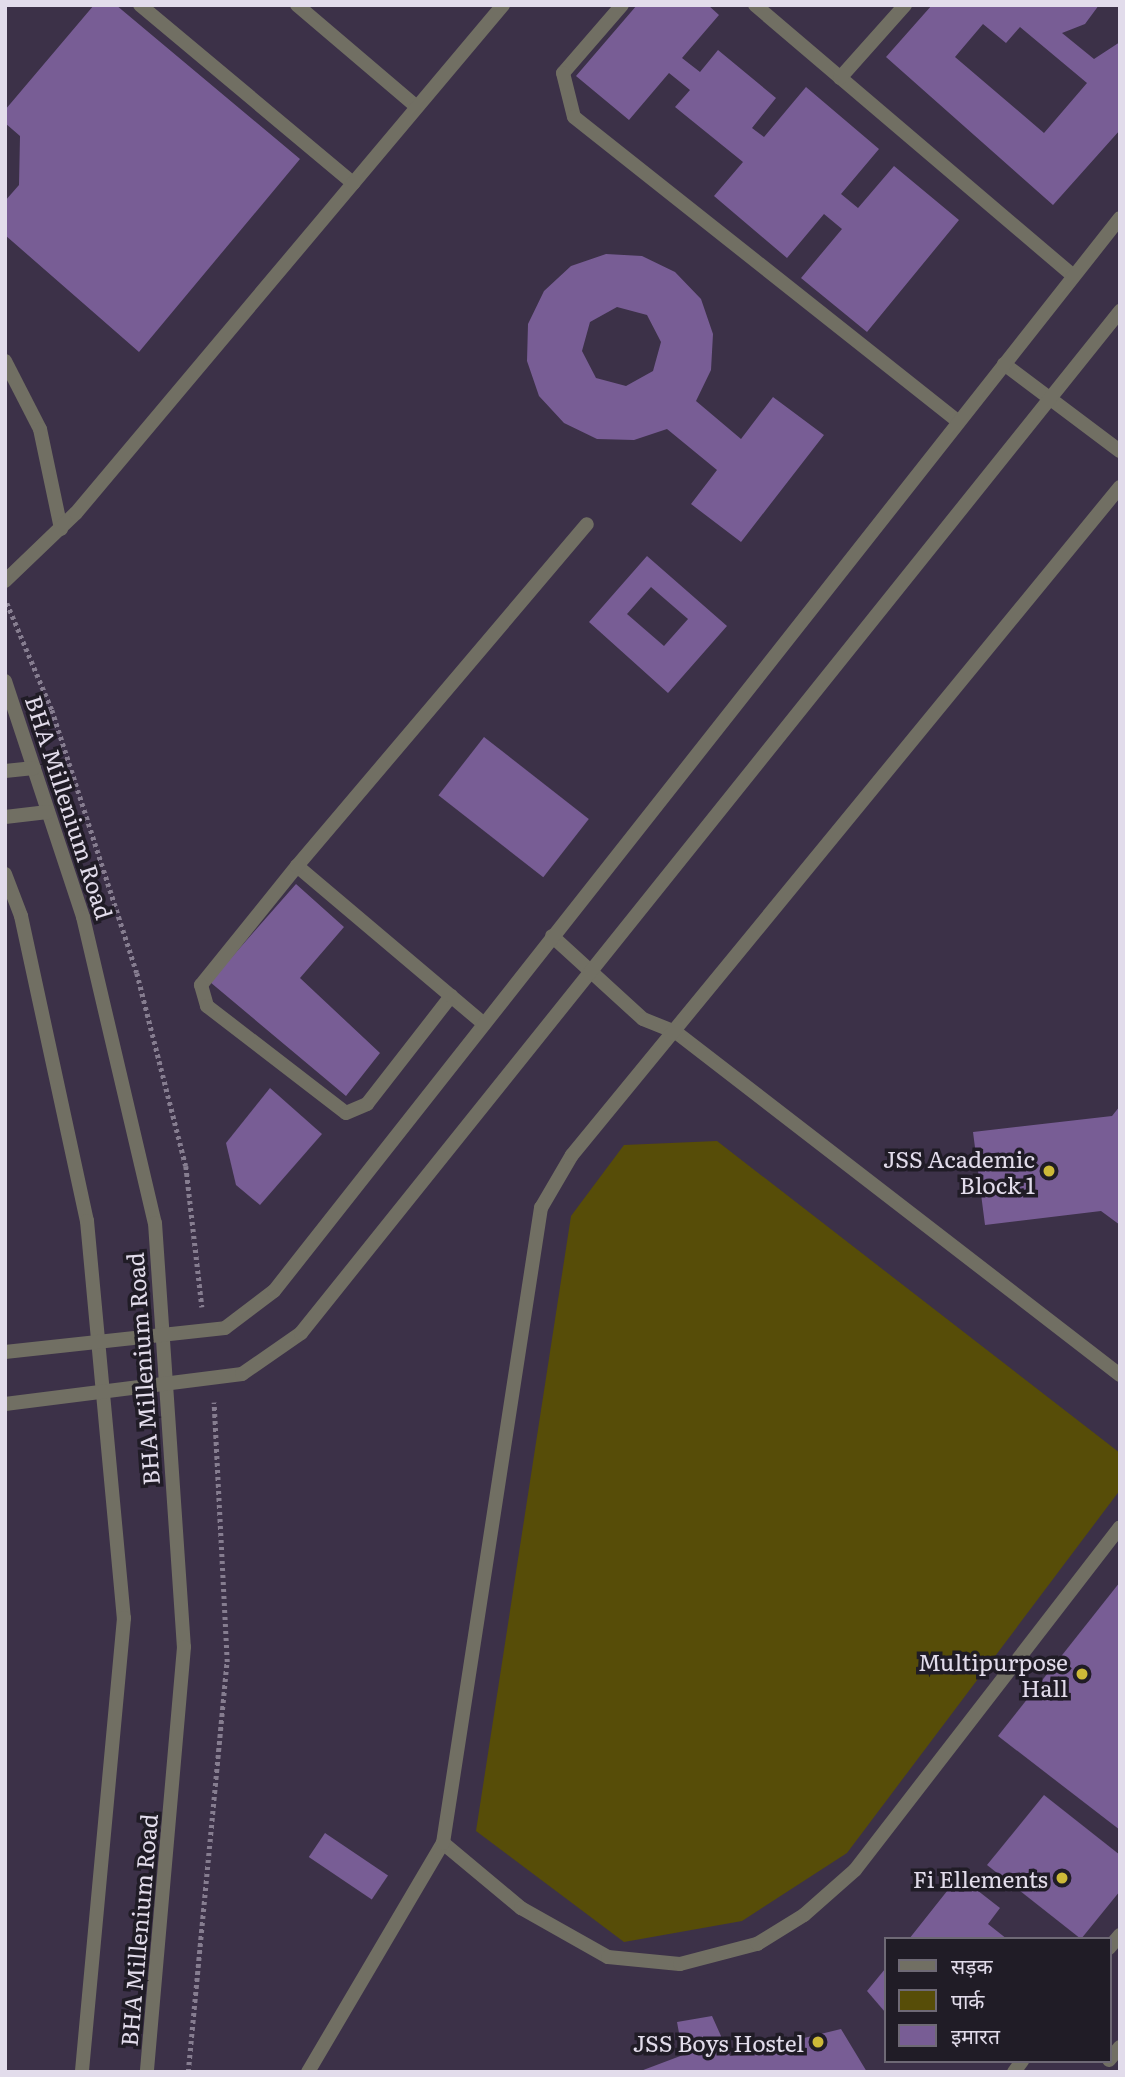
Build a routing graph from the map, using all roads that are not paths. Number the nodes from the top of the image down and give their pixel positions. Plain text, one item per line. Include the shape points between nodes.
1 (141, 5) edge
2 (297, 5) edge
3 (503, 5) edge
4 (622, 5) edge
5 (755, 5) edge
6 (905, 5) edge
7 (840, 78) junction
8 (417, 107) junction
9 (353, 183) junction
10 (1120, 218) edge
11 (1073, 276) junction
12 (1120, 312) edge
13 (5, 361) edge
14 (1004, 364) junction
15 (1047, 400) junction
16 (958, 421) junction
17 (1120, 451) edge
18 (1120, 487) edge
19 (587, 524) dead end
20 (61, 529) junction
21 (5, 581) edge
22 (5, 681) edge
23 (33, 768) junction
24 (5, 771) edge
25 (48, 812) junction
26 (5, 817) edge
27 (297, 866) junction
28 (5, 874) edge
29 (552, 936) junction
30 (593, 968) junction
31 (451, 996) junction
32 (484, 1024) junction
33 (677, 1033) junction
34 (165, 1337) junction
35 (98, 1341) junction
36 (5, 1352) edge
37 (1120, 1375) edge
38 (166, 1383) junction
39 (103, 1391) junction
40 (5, 1404) edge
41 (1120, 1527) edge
42 (443, 1843) junction
43 (82, 2072) edge
44 (147, 2072) edge
45 (308, 2072) edge

1 - 9 street
2 - 8 street
3 - 8 street
4 - 16 street via 563,73 574,117
5 - 7 street
6 - 7 street
7 - 11 street
8 - 9 street
9 - 20 street
10 - 11 street
11 - 14 street
12 - 15 street
13 - 20 street via 40,429
14 - 15 street
14 - 16 street
15 - 17 street
15 - 30 street
16 - 29 street
18 - 33 street
19 - 27 street
20 - 21 street
22 - 23 street, BHA Millenium Road
23 - 24 street
23 - 25 street, BHA Millenium Road
25 - 26 street
25 - 34 street, BHA Millenium Road via 83,917 155,1223
27 - 31 street
27 - 31 street via 201,985 207,1006 346,1113 367,1104
28 - 35 street, BHA Millenium Road via 22,916 87,1221
29 - 30 street
29 - 32 street
30 - 33 street via 643,1019
30 - 38 street via 301,1333 242,1374
31 - 32 street
32 - 34 street via 274,1291 225,1328
33 - 37 street
33 - 42 street via 572,1155 541,1208
34 - 35 street
34 - 38 street, BHA Millenium Road
35 - 36 street
35 - 39 street, BHA Millenium Road
38 - 39 street
38 - 44 street, BHA Millenium Road via 184,1647
39 - 40 street
39 - 43 street, BHA Millenium Road via 124,1618
41 - 42 street via 855,1870 804,1915 757,1944 680,1964 608,1957 522,1908
42 - 45 street

